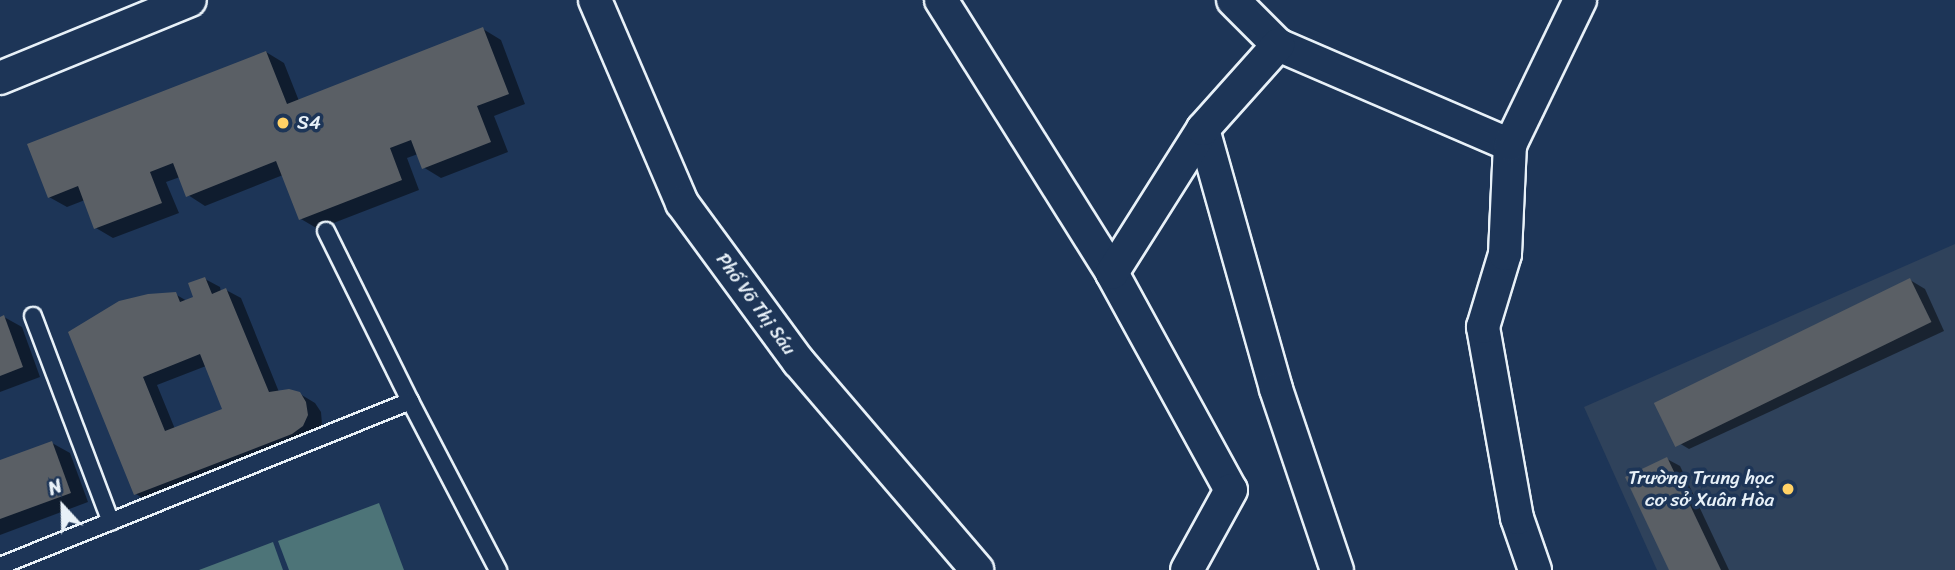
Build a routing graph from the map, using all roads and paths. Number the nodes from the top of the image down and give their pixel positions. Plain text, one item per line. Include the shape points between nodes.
1 (190, 0) edge
2 (596, 0) edge
3 (941, 0) edge
4 (1233, 0) edge
5 (1580, 0) edge
6 (1278, 46) junction
7 (0, 78) edge
8 (1203, 129) junction
9 (1510, 145) junction
10 (326, 231) dead end
11 (1112, 273) junction
12 (33, 316) dead end
13 (410, 401) junction
14 (111, 522) junction
15 (0, 566) edge
16 (498, 570) edge
17 (976, 570) edge
18 (1187, 570) edge
19 (1337, 570) edge
20 (1535, 570) edge

1 - 7 street
2 - 17 street, Phố Võ Thị Sáu via 682,203 799,362
3 - 11 street
4 - 6 street
5 - 9 street
6 - 8 street
6 - 9 street
8 - 11 street
8 - 19 street via 1276,389
9 - 20 street via 1504,254 1483,327 1517,517
10 - 13 lane
11 - 18 street via 1231,490
12 - 14 lane
13 - 14 lane
13 - 16 lane
14 - 15 lane

